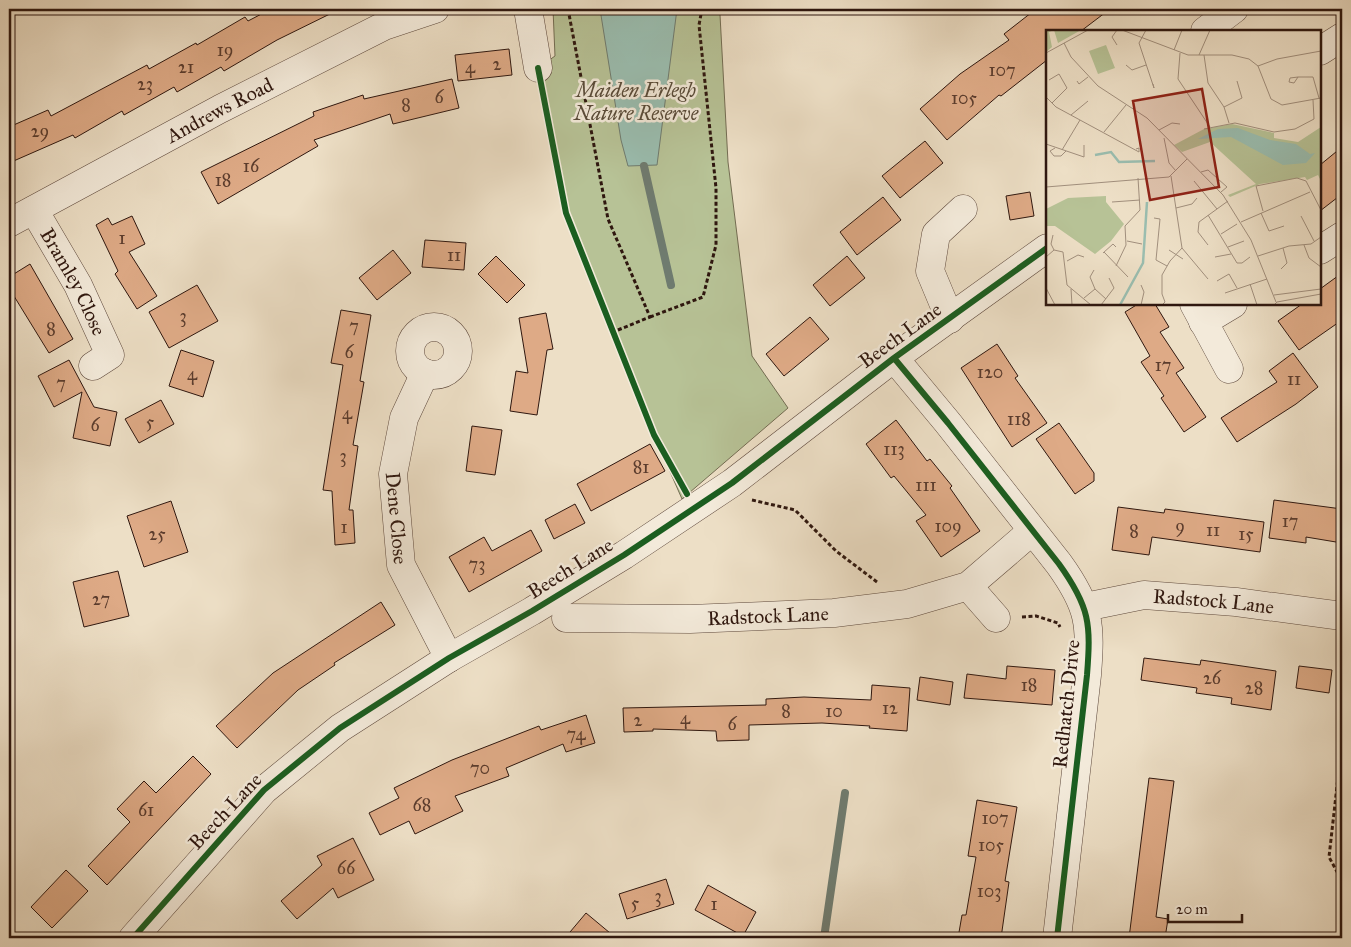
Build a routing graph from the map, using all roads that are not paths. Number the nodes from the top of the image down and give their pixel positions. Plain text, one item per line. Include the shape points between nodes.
1 (436, 9) edge
2 (528, 9) edge
3 (1234, 9) edge
4 (1206, 30) edge
5 (1342, 37) edge
6 (1321, 51) edge
7 (538, 68) dead end
8 (963, 208) dead end
9 (34, 210) junction
10 (9, 223) edge
11 (1342, 236) edge
12 (1046, 249) edge
13 (1321, 249) edge
14 (1229, 305) edge
15 (1199, 313) edge
16 (950, 319) junction
17 (111, 356) dead end
18 (894, 358) junction
19 (1229, 369) dead end
20 (425, 373) dead end
21 (1032, 532) junction
22 (968, 586) junction
23 (1085, 607) junction
24 (1342, 616) edge
25 (566, 618) dead end
26 (996, 618) road end
27 (449, 658) junction
28 (133, 938) edge
29 (1057, 938) edge

1 - 9 street, Andrews Road via 384,26 220,109
2 - 7 street
3 - 4 street
5 - 6 street
8 - 16 street, Beech Lane via 936,234 930,271
9 - 10 street, Andrews Road
9 - 17 street, Bramley Close via 78,285
11 - 13 street
12 - 16 street, Beech Lane
14 - 15 street
15 - 19 street
16 - 18 street, Beech Lane
18 - 21 street, Redhatch Drive
18 - 27 street, Beech Lane via 721,490 532,611
20 - 27 street, Dene Close via 404,418 393,483 400,565
21 - 22 street, Radstock Lane
21 - 23 street, Redhatch Drive via 1075,586
22 - 25 street, Radstock Lane via 907,604 834,613 690,619
22 - 26 street
23 - 24 street, Radstock Lane via 1144,595 1236,602
23 - 29 street, Redhatch Drive via 1090,637 1087,675
27 - 28 street, Beech Lane via 340,728 264,790

